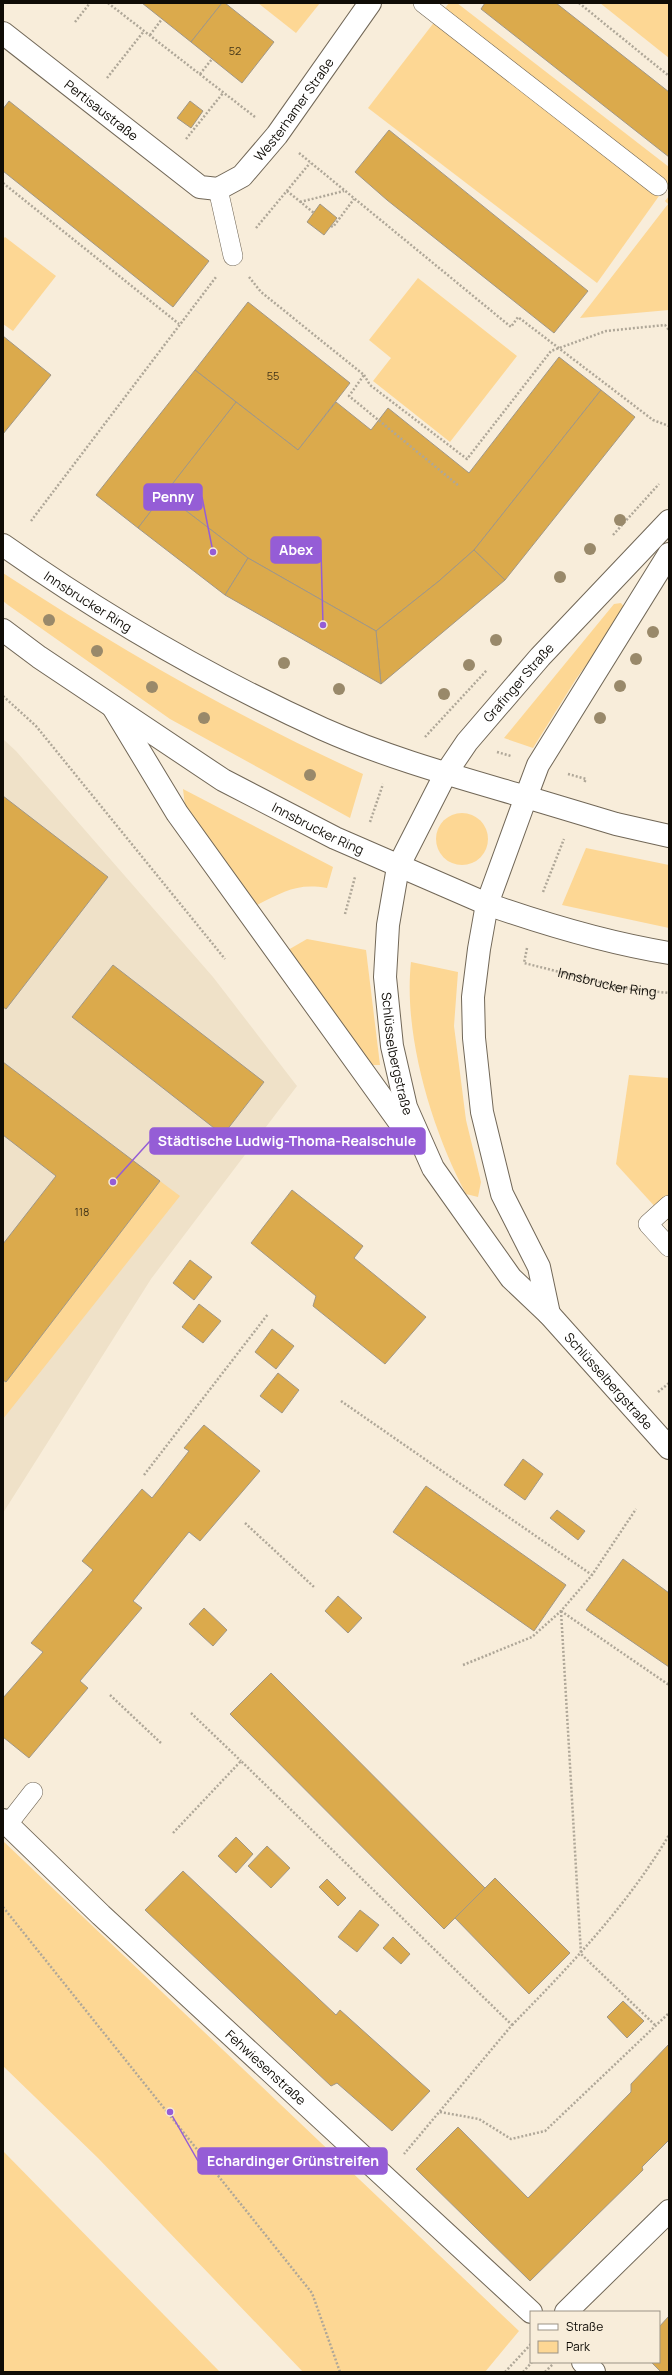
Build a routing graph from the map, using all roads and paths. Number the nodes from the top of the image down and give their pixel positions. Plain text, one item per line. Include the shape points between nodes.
1 (90, 3) edge
2 (108, 3) edge
3 (370, 3) edge
4 (423, 3) edge
5 (579, 3) edge
6 (162, 19) dead end
7 (75, 22) dead end
8 (144, 31) junction
9 (3, 33) edge
10 (150, 35) junction
11 (212, 59) dead end
12 (200, 74) junction
13 (669, 76) edge
14 (106, 80) dead end
15 (223, 93) junction
16 (277, 135) junction
17 (167, 162) junction
18 (310, 163) junction
19 (3, 183) edge
20 (658, 186) dead end
21 (209, 188) junction
22 (287, 191) junction
23 (344, 191) junction
24 (354, 199) junction
25 (300, 202) junction
26 (314, 213) dead end
27 (331, 226) dead end
28 (233, 256) junction
29 (261, 292) dead end
30 (179, 324) junction
31 (669, 330) edge
32 (558, 348) junction
33 (364, 375) junction
34 (669, 426) edge
35 (459, 486) dead end
36 (31, 521) dead end
37 (669, 521) edge
38 (3, 545) edge
39 (669, 554) edge
40 (3, 630) edge
41 (3, 696) edge
42 (113, 708) junction
43 (432, 728) dead end
44 (467, 742) junction
45 (405, 760) junction
46 (538, 765) junction
47 (446, 773) junction
48 (586, 779) dead end
49 (526, 797) junction
50 (574, 811) junction
51 (669, 836) edge
52 (362, 850) junction
53 (398, 867) junction
54 (488, 904) junction
55 (345, 914) dead end
56 (533, 920) junction
57 (669, 953) edge
58 (225, 959) dead end
59 (669, 992) edge
60 (434, 1168) junction
61 (669, 1205) edge
62 (669, 1247) edge
63 (268, 1314) dead end
64 (549, 1314) junction
65 (341, 1401) dead end
66 (669, 1448) edge
67 (144, 1475) dead end
68 (636, 1509) dead end
69 (245, 1523) dead end
70 (592, 1575) junction
71 (314, 1587) dead end
72 (561, 1611) junction
73 (463, 1665) dead end
74 (669, 1685) edge
75 (110, 1695) dead end
76 (191, 1713) dead end
77 (162, 1744) dead end
78 (241, 1761) junction
79 (32, 1792) dead end
80 (5, 1822) edge
81 (173, 1833) dead end
82 (669, 1835) edge
83 (3, 1907) edge
84 (581, 1954) junction
85 (669, 2013) edge
86 (512, 2025) junction
87 (656, 2026) junction
88 (440, 2112) junction
89 (386, 2177) junction
90 (669, 2211) edge
91 (530, 2311) edge
92 (567, 2311) edge
93 (530, 2345) edge
94 (531, 2363) edge
95 (584, 2363) edge
96 (550, 2367) dead end
97 (340, 2372) edge
98 (505, 2372) edge
99 (523, 2372) edge
100 (545, 2372) edge
101 (594, 2372) edge

1 - 7 path
2 - 8 path
3 - 16 main road, Westerhamer Straße
4 - 20 lane
5 - 13 path
6 - 10 path
8 - 10 path
8 - 14 path
9 - 17 main road, Pertisaustraße
10 - 12 path
11 - 12 path
12 - 15 path
15 - 16 path
15 - 17 path
16 - 18 path
16 - 21 main road, Westerhamer Straße via 242,176
17 - 21 main road, Pertisaustraße
18 - 22 path
18 - 23 path
19 - 30 path
21 - 28 lane
22 - 25 path
22 - 28 path
23 - 24 path
23 - 25 path
24 - 27 path via 333,227
24 - 32 path via 511,327 518,317
25 - 26 path
28 - 30 path
29 - 33 path
30 - 36 path
31 - 32 path via 665,325 606,331
32 - 33 path via 551,351 467,459 370,386
32 - 34 path via 653,420
33 - 35 path via 349,396
37 - 44 main road, Grafinger Straße via 549,647
38 - 45 main road, Innsbrucker Ring via 86,602 207,673 324,729
39 - 46 main road
40 - 42 main road, Innsbrucker Ring
41 - 58 path via 36,726
42 - 52 main road, Innsbrucker Ring via 222,780
42 - 60 main road via 177,813
43 - 45 path
44 - 46 path
44 - 47 main road, Grafinger Straße
45 - 47 main road, Innsbrucker Ring
45 - 52 path via 382,785
46 - 49 main road
47 - 49 main road, Innsbrucker Ring
47 - 53 main road, Grafinger Straße
48 - 50 path
49 - 50 main road, Innsbrucker Ring
49 - 54 main road
50 - 51 main road, Innsbrucker Ring
50 - 56 path
52 - 53 main road, Innsbrucker Ring
52 - 55 path
53 - 54 main road, Innsbrucker Ring
53 - 60 main road, Schlüsselbergstraße via 388,924 385,977 392,1046 406,1107
54 - 56 main road, Innsbrucker Ring
54 - 64 main road, Schlüsselbergstraße via 473,997 474,1038 482,1112 502,1194 539,1267
56 - 57 main road, Innsbrucker Ring via 620,945
56 - 59 path, Innsbrucker Ring via 524,963 623,988
60 - 64 main road, Schlüsselbergstraße via 511,1278
61 - 62 lane via 648,1224
63 - 67 path
64 - 66 main road, Schlüsselbergstraße
65 - 70 path
68 - 70 path
69 - 71 path
70 - 72 path
72 - 73 path via 532,1637
72 - 74 path
72 - 84 path
75 - 77 path
76 - 78 path
78 - 81 path
78 - 86 path
79 - 80 lane
80 - 89 main road, Fehwiesenstraße
82 - 84 path via 654,1859
83 - 97 path via 312,2293
84 - 86 path
84 - 87 path
85 - 87 path
86 - 88 path
87 - 88 path via 545,2131 511,2139 479,2119
88 - 89 path
89 - 91 main road, Fehwiesenstraße
90 - 92 main road
93 - 98 path
94 - 99 path
95 - 101 main road
96 - 100 path

